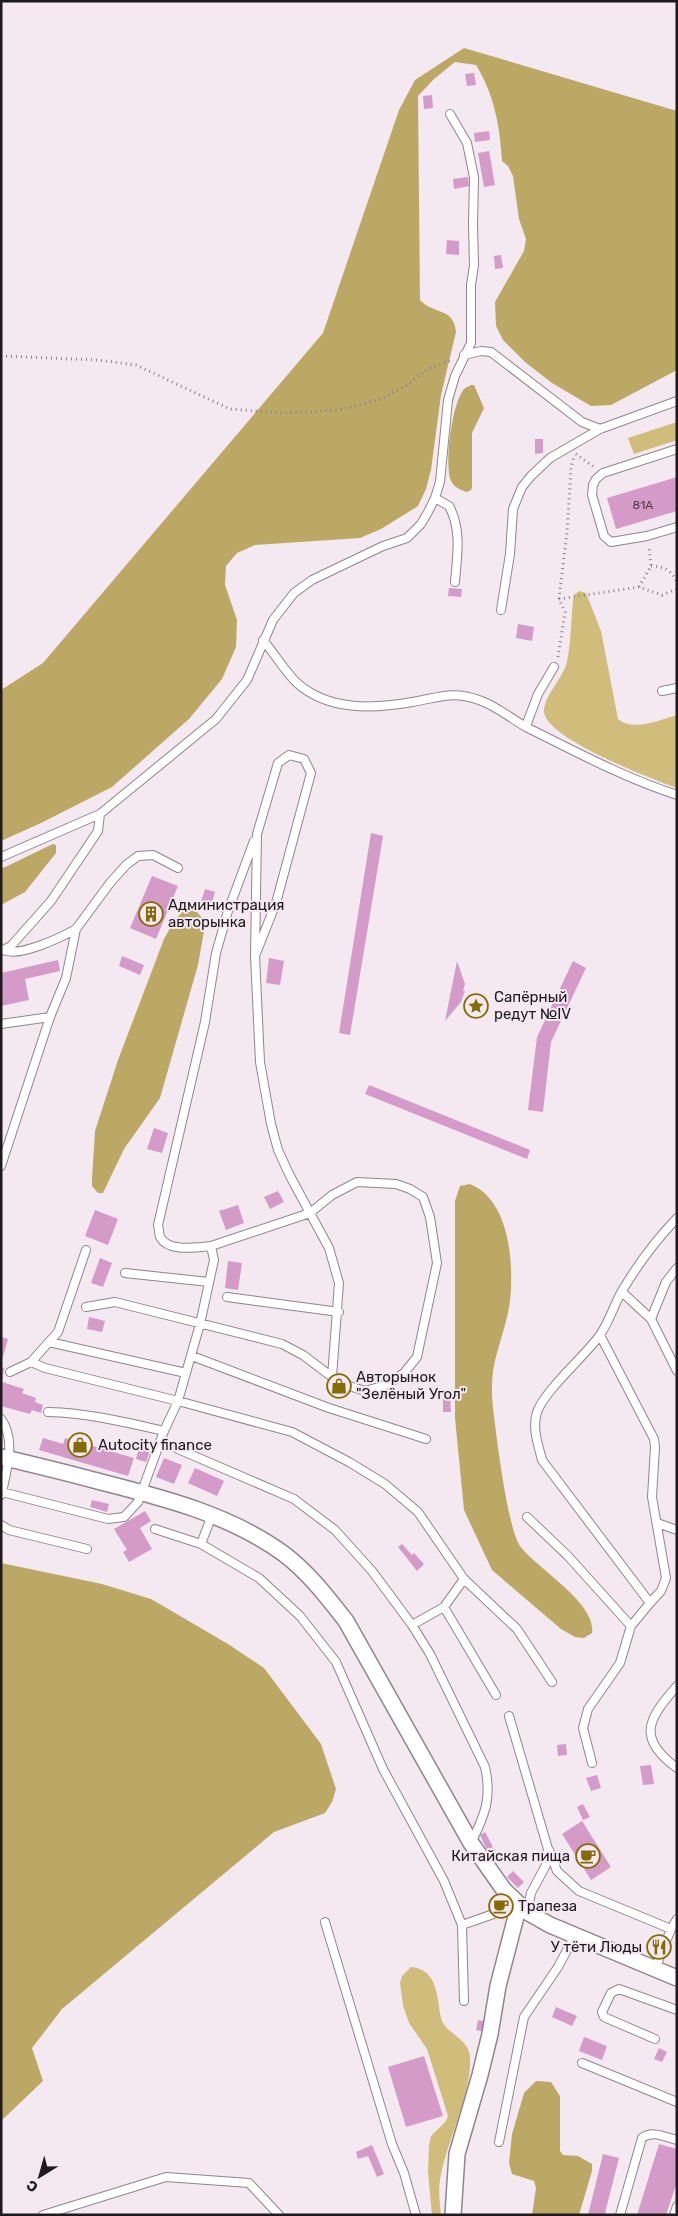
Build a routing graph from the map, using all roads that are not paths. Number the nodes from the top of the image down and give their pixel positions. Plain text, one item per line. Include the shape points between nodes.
1 (450, 114) dead end
2 (464, 355) junction
3 (677, 401) edge
4 (600, 429) junction
5 (677, 449) edge
6 (435, 498) junction
7 (677, 527) edge
8 (455, 582) dead end
9 (501, 610) dead end
10 (263, 640) junction
11 (554, 667) road end
12 (677, 688) edge
13 (662, 691) dead end
14 (526, 726) junction
15 (677, 795) edge
16 (100, 814) junction
17 (257, 834) junction
18 (1, 857) edge
19 (178, 868) dead end
20 (76, 929) junction
21 (3, 951) edge
22 (256, 956) junction
23 (50, 1017) junction
24 (1, 1024) edge
25 (1, 1166) edge
26 (310, 1213) junction
27 (677, 1218) edge
28 (211, 1246) junction
29 (86, 1250) dead end
30 (677, 1268) edge
31 (125, 1272) dead end
32 (209, 1282) junction
33 (622, 1292) junction
34 (227, 1296) dead end
35 (86, 1306) dead end
36 (339, 1312) junction
37 (651, 1319) junction
38 (200, 1324) junction
39 (600, 1334) junction
40 (49, 1342) junction
41 (192, 1356) junction
42 (31, 1362) junction
43 (677, 1371) edge
44 (10, 1372) dead end
45 (186, 1374) junction
46 (332, 1377) junction
47 (178, 1401) junction
48 (48, 1412) dead end
49 (1, 1419) edge
50 (164, 1431) junction
51 (426, 1439) dead end
52 (178, 1449) dead end
53 (5, 1457) edge
54 (142, 1492) junction
55 (2, 1493) edge
56 (212, 1515) junction
57 (527, 1517) dead end
58 (657, 1523) junction
59 (1, 1525) edge
60 (155, 1529) dead end
61 (677, 1530) edge
62 (201, 1544) junction
63 (87, 1549) dead end
64 (464, 1579) junction
65 (650, 1603) junction
66 (444, 1607) junction
67 (412, 1625) junction
68 (631, 1626) junction
69 (552, 1682) dead end
70 (677, 1686) edge
71 (496, 1695) dead end
72 (510, 1716) dead end
73 (592, 1762) dead end
74 (677, 1768) edge
75 (471, 1843) junction
76 (548, 1849) junction
77 (523, 1909) junction
78 (677, 1919) edge
79 (325, 1922) dead end
80 (462, 1925) junction
81 (672, 1929) junction
82 (574, 1937) junction
83 (655, 1969) junction
84 (677, 1978) edge
85 (464, 2002) dead end
86 (677, 2010) edge
87 (654, 2039) dead end
88 (582, 2063) dead end
89 (677, 2102) edge
90 (677, 2140) edge
91 (499, 2142) dead end
92 (677, 2206) edge
93 (43, 2215) edge
94 (279, 2215) edge
95 (416, 2215) edge
96 (454, 2215) edge
97 (620, 2215) edge
98 (674, 2215) edge

1 - 2 lane via 467,143 474,177 471,343
2 - 4 lane via 491,352 582,422
2 - 6 lane via 448,400 440,482
3 - 4 lane
4 - 9 lane via 550,458 522,488 514,509
5 - 7 lane via 603,473 592,485 604,536 611,542
6 - 8 lane via 449,506 457,528
6 - 10 lane via 421,524 407,538 312,580 294,593 273,620
10 - 14 lane via 296,682 320,698 347,706 373,707 458,695 486,703
10 - 16 lane via 247,680 216,719
11 - 14 lane via 538,694
12 - 13 lane
14 - 15 lane via 646,785
16 - 18 lane
16 - 21 lane via 98,831 51,900 22,935
17 - 22 lane
17 - 22 lane via 278,763 288,755 304,759 312,773 276,903
17 - 28 lane via 216,953 205,1022 158,1225 160,1237 170,1246
19 - 20 lane via 153,855 138,856 110,883
20 - 21 lane via 55,941 16,952
20 - 23 lane via 66,978
22 - 26 lane via 260,1062 271,1124 278,1150
23 - 24 lane
23 - 25 lane
26 - 28 lane
26 - 36 lane via 329,1248 340,1283
26 - 46 lane via 332,1195 357,1182 410,1188 423,1197 430,1217 437,1263 417,1357 404,1373 386,1385 365,1391
27 - 33 lane via 652,1244
28 - 32 lane via 214,1260
29 - 40 lane via 58,1332
30 - 37 lane via 666,1282
31 - 32 lane
32 - 38 lane
33 - 37 lane
33 - 39 lane
34 - 36 lane
35 - 38 lane via 115,1302
36 - 46 lane
37 - 43 lane
38 - 41 lane
38 - 46 lane via 282,1344
39 - 58 lane via 654,1439 652,1497
39 - 65 lane via 538,1410 535,1434 542,1460
40 - 42 lane
40 - 45 lane
41 - 45 lane
41 - 51 lane via 329,1408
42 - 44 lane
42 - 47 lane
45 - 47 lane
47 - 50 lane
47 - 64 lane via 292,1432 385,1484 418,1512
48 - 50 lane via 110,1418
49 - 53 lane via 8,1427
50 - 54 lane
52 - 67 lane via 294,1499 322,1520 372,1571
53 - 54 street
53 - 55 lane
54 - 55 lane via 128,1514 118,1519
54 - 56 street
56 - 62 lane
56 - 75 street via 250,1532 285,1555 330,1600 378,1676
57 - 68 lane via 567,1555
58 - 61 lane
58 - 65 lane via 666,1578 661,1591
59 - 63 lane via 9,1530
60 - 62 lane
62 - 80 lane via 259,1578 300,1616 336,1662 383,1769 444,1881
64 - 66 lane
64 - 69 lane via 516,1629
65 - 68 lane
66 - 67 lane
66 - 71 lane
67 - 75 lane via 430,1654 485,1767 489,1795
68 - 73 lane via 620,1663 584,1720
70 - 74 lane via 661,1704 650,1734 654,1748
72 - 76 lane
75 - 77 street via 492,1875
76 - 77 lane via 546,1866
76 - 81 lane via 557,1871 579,1891
77 - 80 lane
77 - 82 street
77 - 96 street via 498,1986 480,2075 456,2154
78 - 81 lane
79 - 95 lane
80 - 85 lane
81 - 83 lane
82 - 83 street
82 - 91 lane via 524,2017
83 - 84 street
86 - 87 lane via 619,1989 611,1993 602,2012 604,2017
88 - 89 lane
90 - 97 lane via 654,2134 642,2138
92 - 98 lane
93 - 94 lane via 166,2178 249,2183

